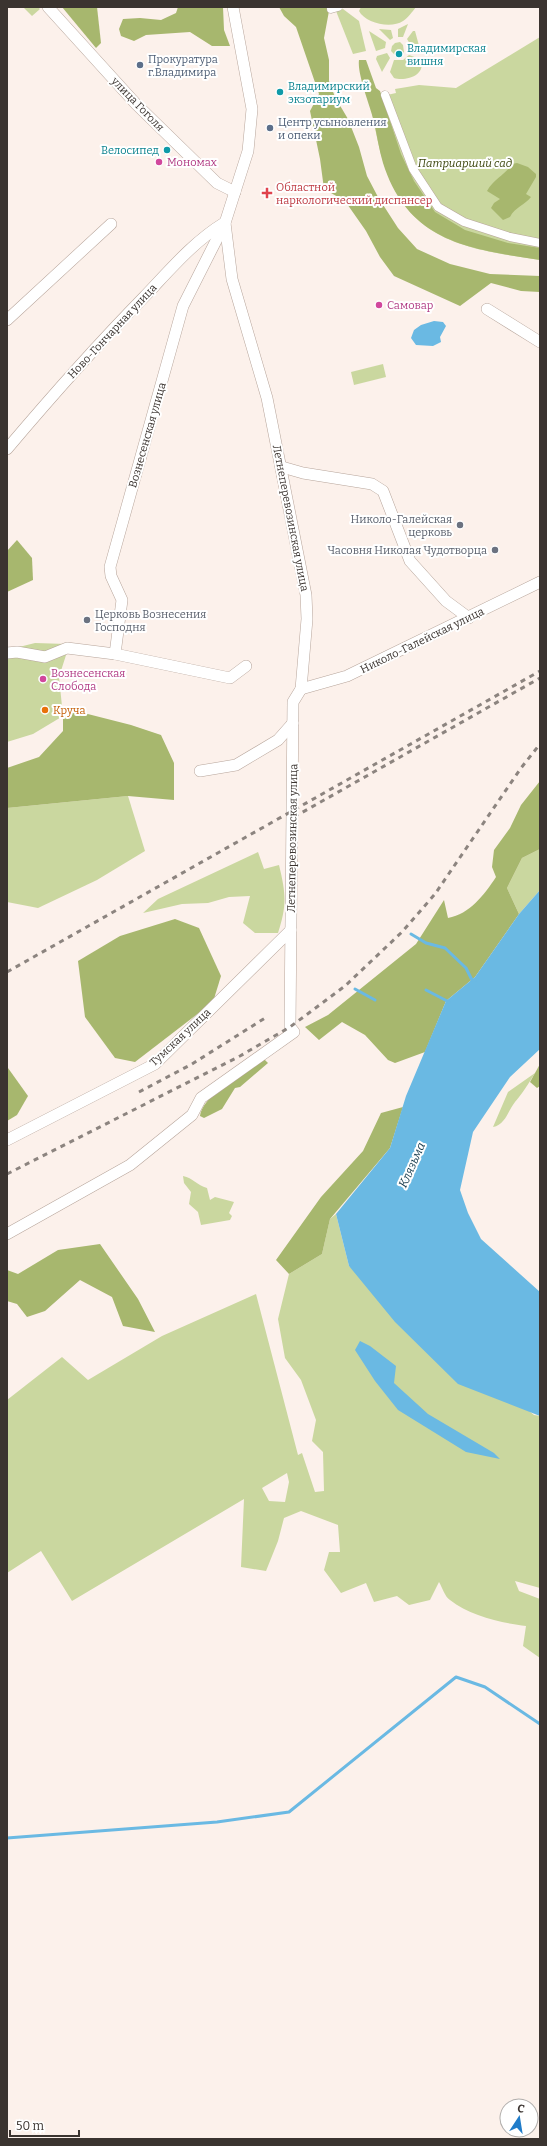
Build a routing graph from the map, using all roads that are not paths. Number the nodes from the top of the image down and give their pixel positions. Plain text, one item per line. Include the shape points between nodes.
1 (48, 7) edge
2 (233, 7) edge
3 (385, 95) dead end
4 (235, 192) junction
5 (225, 223) junction
6 (111, 224) dead end
7 (540, 243) edge
8 (487, 309) dead end
9 (7, 320) edge
10 (540, 342) edge
11 (7, 448) edge
12 (282, 467) junction
13 (540, 582) edge
14 (469, 618) junction
15 (7, 653) edge
16 (115, 654) junction
17 (246, 666) dead end
18 (301, 689) junction
19 (293, 723) junction
20 (200, 771) dead end
21 (291, 930) junction
22 (7, 1140) edge
23 (7, 1234) edge

1 - 4 street, улица Гоголя via 136,104 217,183
2 - 4 street, Летнеперевозинская улица via 252,109 248,151
3 - 7 street via 413,169 438,207 464,222 510,237
4 - 5 street, Летнеперевозинская улица
5 - 11 street, Ново-Гончарная улица via 207,234 163,276 80,363
5 - 12 street, Летнеперевозинская улица via 232,279 267,398
5 - 16 street, Вознесенская улица via 183,306 110,567 111,576 122,600
6 - 9 street
8 - 10 street
12 - 14 street via 372,484 383,491 410,561 446,601
12 - 18 street, Летнеперевозинская улица via 306,595 307,619
13 - 14 street, Николо-Галейская улица
14 - 18 street, Николо-Галейская улица via 347,676
15 - 16 street via 17,652 45,657 67,648
16 - 17 street via 230,678
18 - 19 street, Летнеперевозинская улица via 293,702
19 - 20 street via 278,740 236,765
19 - 21 street, Летнеперевозинская улица
21 - 22 street, Тумская улица via 155,1064
21 - 23 street, Летнеперевозинская улица via 290,1027 294,1032 202,1098 192,1115 130,1165

